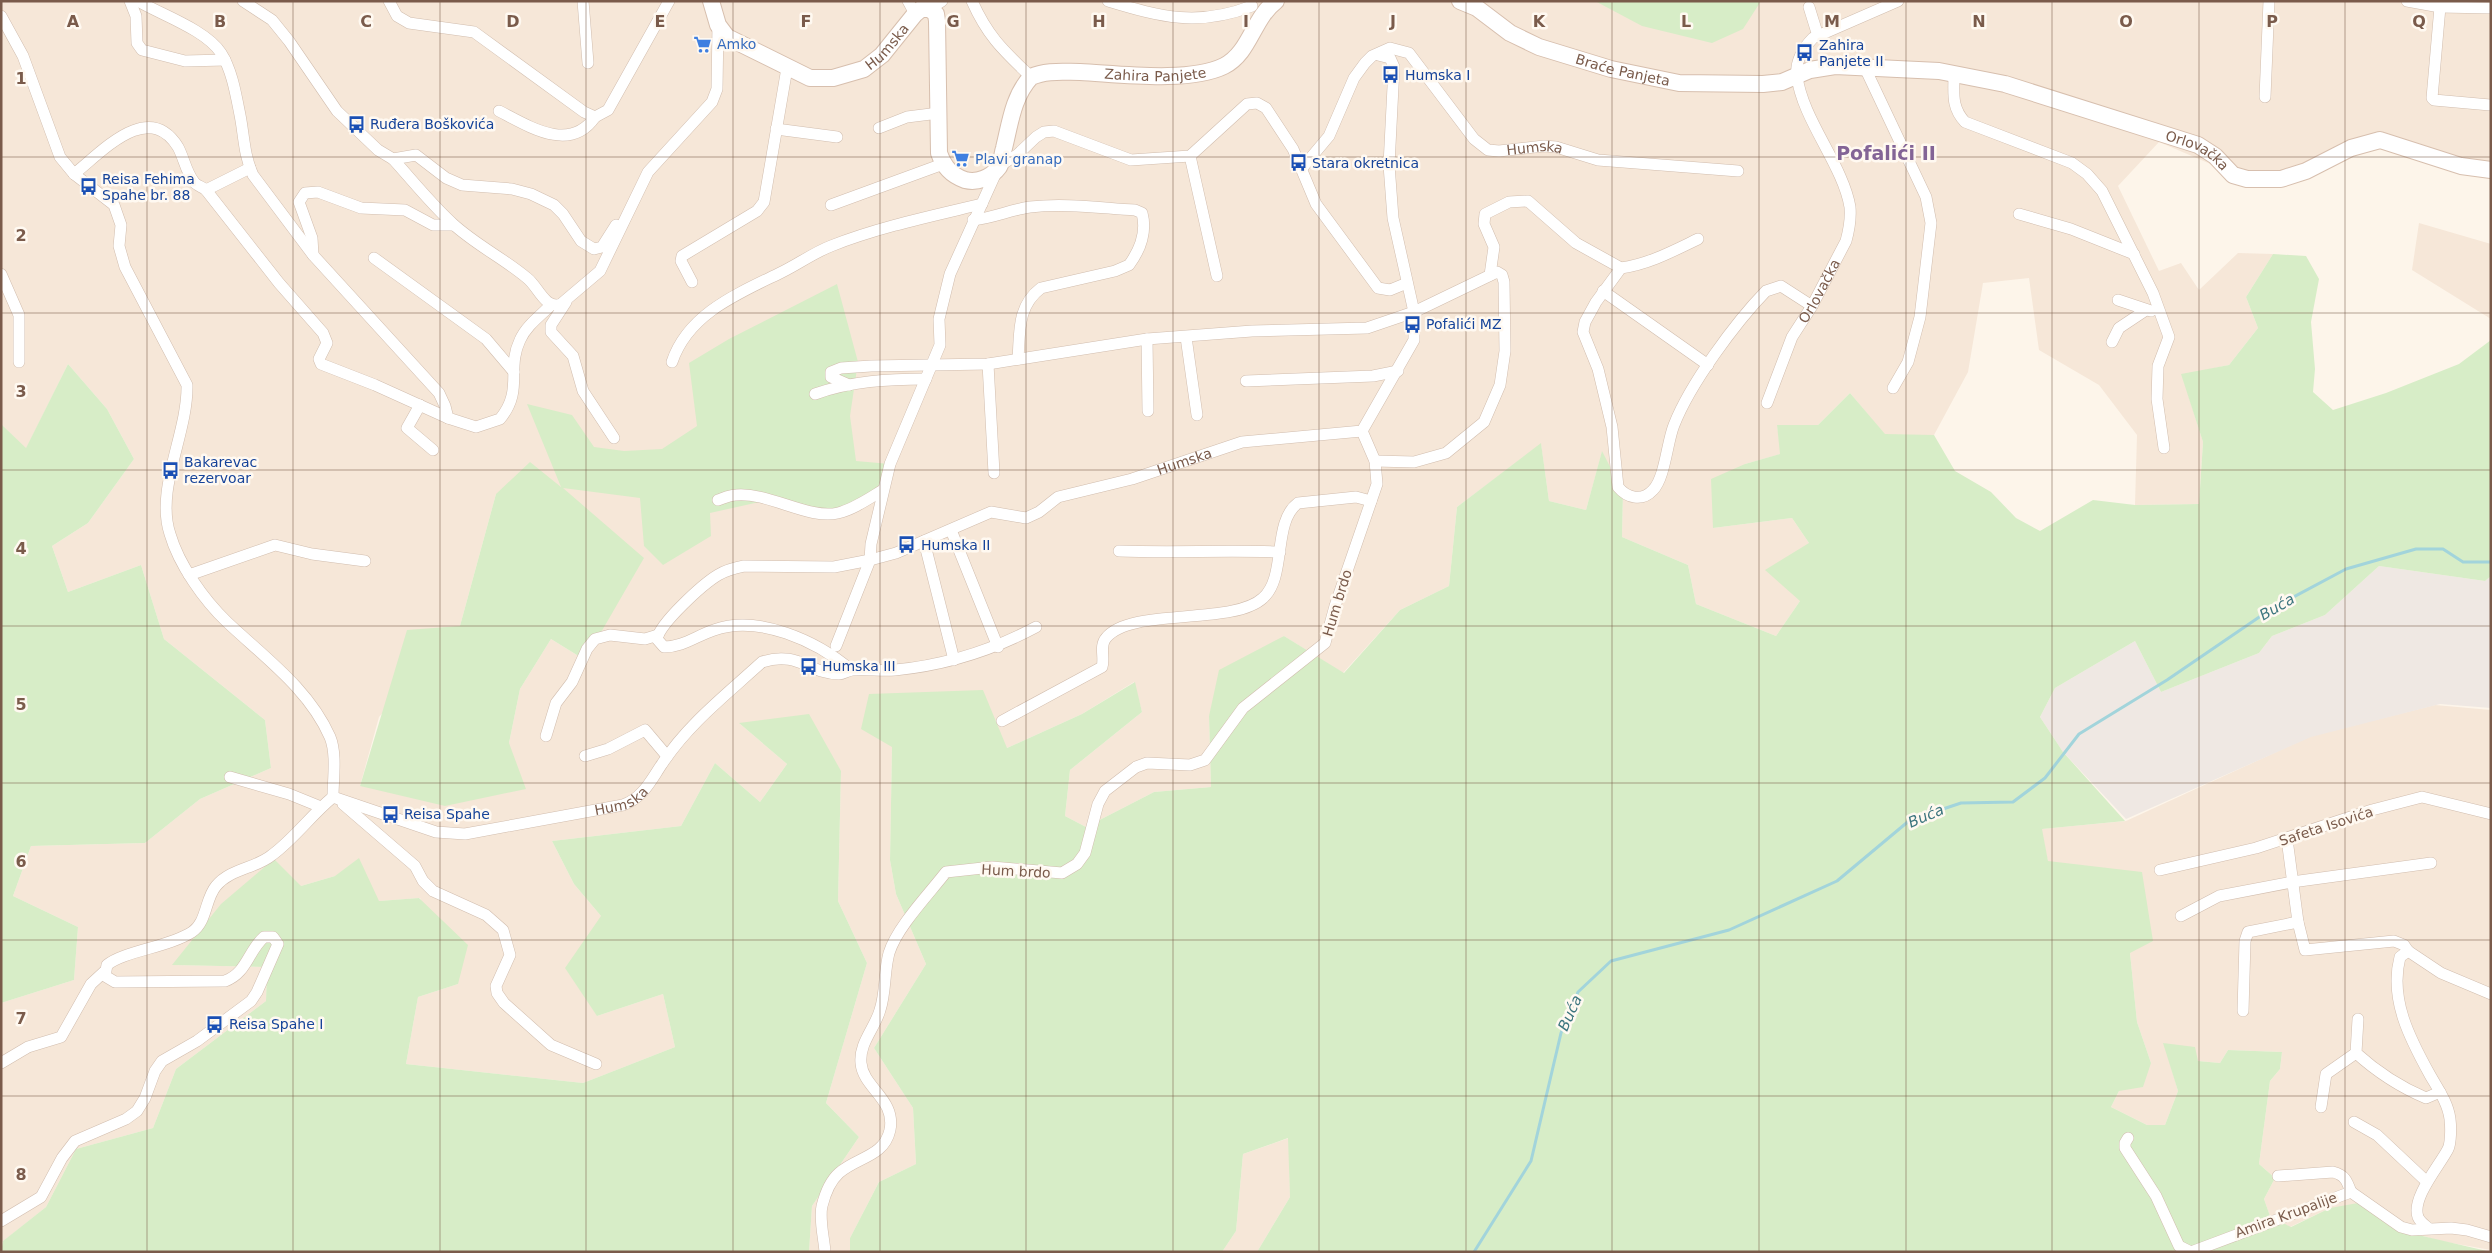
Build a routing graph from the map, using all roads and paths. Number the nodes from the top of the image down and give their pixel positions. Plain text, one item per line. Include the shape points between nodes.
1 (130, 1) edge
2 (138, 1) edge
3 (244, 1) edge
4 (389, 1) edge
5 (583, 1) edge
6 (669, 1) edge
7 (711, 1) edge
8 (972, 1) edge
9 (1108, 1) edge
10 (1276, 1) edge
11 (1460, 1) edge
12 (1898, 1) edge
13 (2269, 1) edge
14 (2407, 1) edge
15 (1251, 4) edge
16 (924, 6) edge
17 (1809, 6) dead end
18 (2440, 7) junction
19 (2491, 8) edge
20 (1, 16) edge
21 (1257, 24) junction
22 (718, 25) junction
23 (1818, 36) junction
24 (1378, 55) junction
25 (225, 60) junction
26 (588, 63) dead end
27 (787, 68) junction
28 (1865, 68) junction
29 (1954, 74) junction
30 (1797, 75) junction
31 (1031, 77) junction
32 (2265, 97) dead end
33 (2490, 105) edge
34 (499, 112) dead end
35 (939, 113) junction
36 (595, 117) junction
37 (879, 128) dead end
38 (776, 129) junction
39 (838, 137) dead end
40 (1190, 156) junction
41 (393, 159) junction
42 (943, 164) junction
43 (999, 166) junction
44 (1302, 167) junction
45 (250, 168) junction
46 (2491, 170) edge
47 (1738, 171) dead end
48 (74, 174) junction
49 (206, 190) junction
50 (982, 204) junction
51 (831, 205) dead end
52 (2019, 214) dead end
53 (626, 215) junction
54 (973, 220) junction
55 (453, 224) junction
56 (1698, 239) dead end
57 (2134, 254) junction
58 (313, 255) junction
59 (374, 258) dead end
60 (1620, 268) junction
61 (1, 274) edge
62 (1490, 275) junction
63 (1217, 276) dead end
64 (692, 282) dead end
65 (1407, 283) junction
66 (1603, 291) junction
67 (567, 300) junction
68 (2118, 300) dead end
69 (551, 305) junction
70 (1812, 306) junction
71 (2146, 310) junction
72 (1414, 312) junction
73 (2160, 314) junction
74 (1186, 337) junction
75 (1147, 339) junction
76 (2112, 342) dead end
77 (1018, 359) junction
78 (19, 362) dead end
79 (672, 362) dead end
80 (988, 364) junction
81 (1708, 365) junction
82 (932, 366) junction
83 (1398, 371) junction
84 (514, 372) junction
85 (926, 380) junction
86 (1246, 382) dead end
87 (849, 385) junction
88 (1893, 388) dead end
89 (815, 394) dead end
90 (1767, 403) dead end
91 (420, 405) junction
92 (1148, 411) dead end
93 (1197, 415) dead end
94 (448, 418) junction
95 (1362, 431) junction
96 (614, 438) dead end
97 (2164, 448) dead end
98 (433, 450) dead end
99 (1375, 461) junction
100 (994, 473) dead end
101 (882, 490) junction
102 (718, 500) dead end
103 (1371, 501) junction
104 (951, 530) junction
105 (924, 541) junction
106 (1120, 551) dead end
107 (1280, 552) junction
108 (870, 560) junction
109 (365, 561) dead end
110 (189, 575) junction
111 (1036, 627) dead end
112 (658, 635) junction
113 (836, 646) dead end
114 (998, 647) junction
115 (954, 660) junction
116 (851, 670) junction
117 (1002, 721) dead end
118 (546, 736) dead end
119 (585, 756) dead end
120 (667, 756) junction
121 (230, 777) dead end
122 (335, 798) junction
123 (321, 807) junction
124 (2491, 814) edge
125 (2287, 838) junction
126 (2431, 863) dead end
127 (2160, 870) dead end
128 (2292, 882) junction
129 (2181, 916) dead end
130 (2298, 922) junction
131 (2408, 951) junction
132 (104, 972) junction
133 (2491, 994) edge
134 (2243, 1011) dead end
135 (2358, 1019) dead end
136 (2356, 1053) junction
137 (1, 1063) edge
138 (596, 1064) dead end
139 (2440, 1092) junction
140 (2321, 1107) dead end
141 (2354, 1122) dead end
142 (2128, 1138) dead end
143 (2278, 1176) dead end
144 (2426, 1181) junction
145 (2351, 1192) junction
146 (1, 1221) edge
147 (2428, 1228) junction
148 (2491, 1237) edge
149 (824, 1252) edge
150 (2191, 1252) edge

1 - 25 street via 138,22 138,46 142,50 185,61
2 - 25 street via 202,36 216,46
3 - 41 street via 272,20 337,111 378,150
4 - 36 street via 397,16 409,23 474,32
5 - 26 street
6 - 36 street via 608,110
7 - 22 street, Humska
8 - 31 street via 993,40
9 - 15 street via 1179,19 1232,14
10 - 21 street, Zahira Panjete
11 - 30 street, Braće Panjeta via 1477,8 1510,33 1539,47 1611,69 1679,82 1740,85 1782,82
12 - 23 street
13 - 32 street
14 - 18 street
15 - 21 street
16 - 27 street, Humska via 882,55 864,69 833,78 810,78
16 - 35 street, Humska via 936,14 937,20
17 - 23 street
18 - 19 street
18 - 33 street via 2432,98
20 - 48 street via 23,56 60,157
21 - 31 street, Zahira Panjete via 1234,58 1211,72 1180,75 1059,72
22 - 27 street, Humska via 735,42
22 - 53 street via 716,89 712,102 653,165
23 - 30 street via 1804,48
24 - 44 street via 1372,56 1354,78 1329,136
24 - 47 street, Humska via 1390,48 1409,53 1474,139 1488,150 1556,147 1598,160
24 - 65 street via 1390,58 1394,67 1389,165 1393,218
25 - 45 street
27 - 38 street
28 - 29 street, Orlovačka via 1939,70
28 - 30 street, Orlovačka via 1821,67
28 - 88 street via 1930,208 1920,317 1908,362
29 - 46 street, Orlovačka via 2005,84 2198,145 2216,156 2233,175 2248,179 2281,179 2306,171 2351,148 2380,140 2461,166
29 - 57 street via 1957,114 1965,122 2072,163 2087,174 2102,191
30 - 70 street, Orlovačka via 1804,100 1844,190 1850,214 1846,241
31 - 43 street via 1018,96
34 - 36 street via 553,135 581,131
35 - 37 street via 907,117
35 - 42 street, Humska via 939,153
38 - 39 street
38 - 64 street via 764,202 757,211 682,256 681,261
40 - 43 street via 1131,160 1054,131 1036,137
40 - 44 street via 1247,104 1257,103 1266,108
40 - 63 street
41 - 53 street via 416,155 446,178 462,185 512,188 531,194 559,209 578,238 594,249 602,247
41 - 55 street
42 - 43 street via 957,177 969,181 982,180
42 - 51 street
43 - 50 street
44 - 65 street via 1316,204 1378,288 1390,290
45 - 49 street
45 - 58 street
48 - 49 street via 125,133 144,127 172,139 195,183
48 - 110 street via 114,205 121,225 119,246 125,267 187,385 188,405 166,512 169,533
49 - 91 street via 326,338 327,343 319,359 321,364
50 - 54 street
50 - 79 street via 829,247 746,289 704,315 677,345
52 - 57 street via 2071,228
53 - 67 street via 604,264
54 - 77 street via 987,219 1004,211 1059,206 1142,213 1143,239 1129,265 1041,288 1032,294 1020,319
54 - 82 street via 942,298 940,345
55 - 58 street via 433,225 411,211 361,208 318,192 308,192 302,195 300,202 312,238
55 - 69 street via 530,280
56 - 60 street via 1658,258
57 - 73 street
58 - 94 street via 439,393
59 - 84 street via 486,338
60 - 62 street via 1576,243 1528,201 1509,202 1484,214 1484,224 1494,247
60 - 66 street
61 - 78 street via 19,315
62 - 72 street
62 - 99 street via 1497,272 1504,282 1505,351 1500,385 1484,422 1446,453 1414,462
65 - 72 street
66 - 81 street
66 - 81 street via 1585,322 1583,332 1598,369 1612,427 1618,487 1624,494 1634,498 1645,496 1654,489 1674,425
67 - 69 street via 557,306
67 - 96 street via 551,325 551,332 576,360 583,391
68 - 71 street
69 - 84 street via 519,341
70 - 81 street via 1781,286 1766,291
70 - 90 street, Orlovačka via 1792,337
71 - 73 street
71 - 76 street via 2119,328
72 - 74 street via 1367,328 1252,331
72 - 83 street via 1414,340
73 - 97 street via 2169,337 2158,366 2157,399
74 - 75 street
74 - 93 street
75 - 77 street
75 - 92 street
77 - 80 street
80 - 82 street
80 - 100 street
82 - 85 street
82 - 87 street via 871,366 831,372 831,377
83 - 86 street via 1373,376
83 - 95 street
84 - 94 street via 514,396 508,410 496,422 476,426
85 - 87 street via 899,379
85 - 101 street via 895,448
87 - 89 street
91 - 94 street
91 - 98 street via 407,428
95 - 99 street, Hum brdo
95 - 104 street, Humska via 1242,442 1132,479 1058,497 1026,518 991,512
99 - 103 street, Hum brdo via 1377,484
101 - 102 street via 855,507 836,513 818,513 756,496 736,495
101 - 108 street
103 - 107 street via 1356,497 1298,503 1291,508
103 - 149 street, Hum brdo via 1325,643 1242,708 1205,760 1190,765 1148,763 1105,790 1085,853 1077,864 1062,874 992,867 946,872 902,930 890,951 880,1010 863,1045 861,1059 864,1074 881,1095 890,1114 890,1129 879,1150 840,1172 829,1186 822,1208
104 - 105 street, Humska
104 - 114 street
105 - 108 street, Humska via 896,554
105 - 115 street
106 - 107 street
107 - 117 street via 1273,583 1261,600 1239,610 1131,624 1118,630 1105,639 1102,667
108 - 112 street, Humska via 834,567 744,566 730,569 696,591
108 - 113 street
109 - 110 street via 275,545
110 - 122 street via 225,621 278,669 310,704 330,739
111 - 114 street, Humska
112 - 116 street via 660,644 674,647 714,630 752,624 781,632 832,654
112 - 118 street via 645,639 610,635 596,639 556,704
114 - 115 street, Humska
115 - 116 street, Humska via 894,670
116 - 120 street, Humska via 837,674 776,657 762,662 692,726
119 - 120 street via 608,749 645,730
120 - 122 street, Humska via 634,801 464,834 436,832
121 - 123 street
122 - 123 street
122 - 138 street via 415,866 433,891 486,915 503,930 510,955 496,986 497,993 551,1045
123 - 132 street via 271,856 229,874 215,886 201,922 194,931 114,960 106,965
124 - 125 street, Safeta Isovića via 2422,797
125 - 127 street, Safeta Isovića
125 - 128 street
126 - 128 street
128 - 129 street via 2219,896
128 - 130 street
130 - 131 street via 2305,950 2394,941 2404,945
130 - 134 street via 2248,932
131 - 133 street via 2441,973
131 - 139 street via 2400,956 2399,962 2400,1009 2410,1038
132 - 137 street via 92,984 61,1037 28,1047
132 - 146 street via 110,980 120,982 225,981 243,970 264,936 273,937 278,944 251,1001 197,1041 162,1061 137,1111 75,1141 41,1197
135 - 136 street
136 - 139 street via 2408,1091 2426,1098
136 - 140 street via 2326,1074
139 - 144 street via 2447,1104 2450,1120 2449,1148
141 - 144 street via 2377,1135
142 - 150 street, Amira Krupalije via 2125,1148 2156,1196 2179,1246
143 - 145 street via 2333,1172 2347,1180
144 - 147 street via 2417,1215
145 - 147 street, Amira Krupalije via 2401,1227 2412,1230
145 - 150 street, Amira Krupalije
147 - 148 street, Amira Krupalije via 2467,1230

